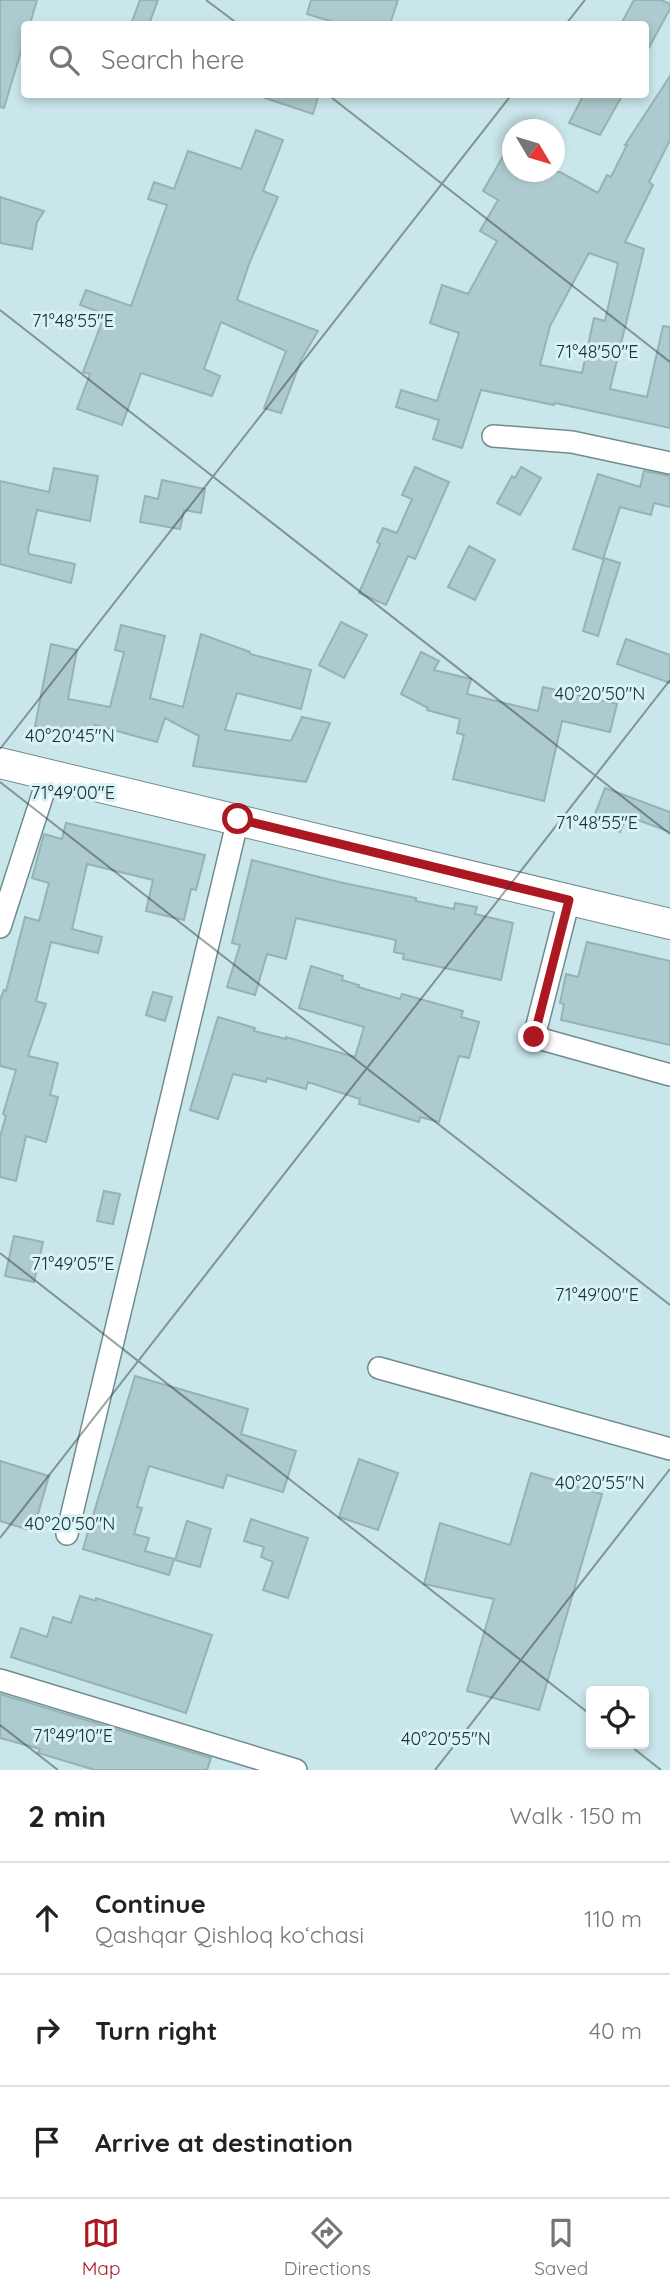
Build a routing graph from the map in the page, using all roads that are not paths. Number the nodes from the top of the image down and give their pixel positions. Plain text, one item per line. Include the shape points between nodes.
1 (493, 436) dead end
2 (670, 463) edge
3 (0, 763) edge
4 (49, 775) junction
5 (238, 819) junction
6 (569, 900) junction
7 (670, 924) edge
8 (0, 927) edge
9 (670, 1075) edge
10 (379, 1368) dead end
11 (670, 1449) edge
12 (67, 1534) dead end
13 (0, 1681) edge
14 (296, 1770) edge

1 - 2 street via 572,442
3 - 4 main road
4 - 5 main road
4 - 8 street
5 - 6 main road
5 - 12 street
6 - 7 main road
6 - 9 street via 534,1037
10 - 11 street
13 - 14 street

